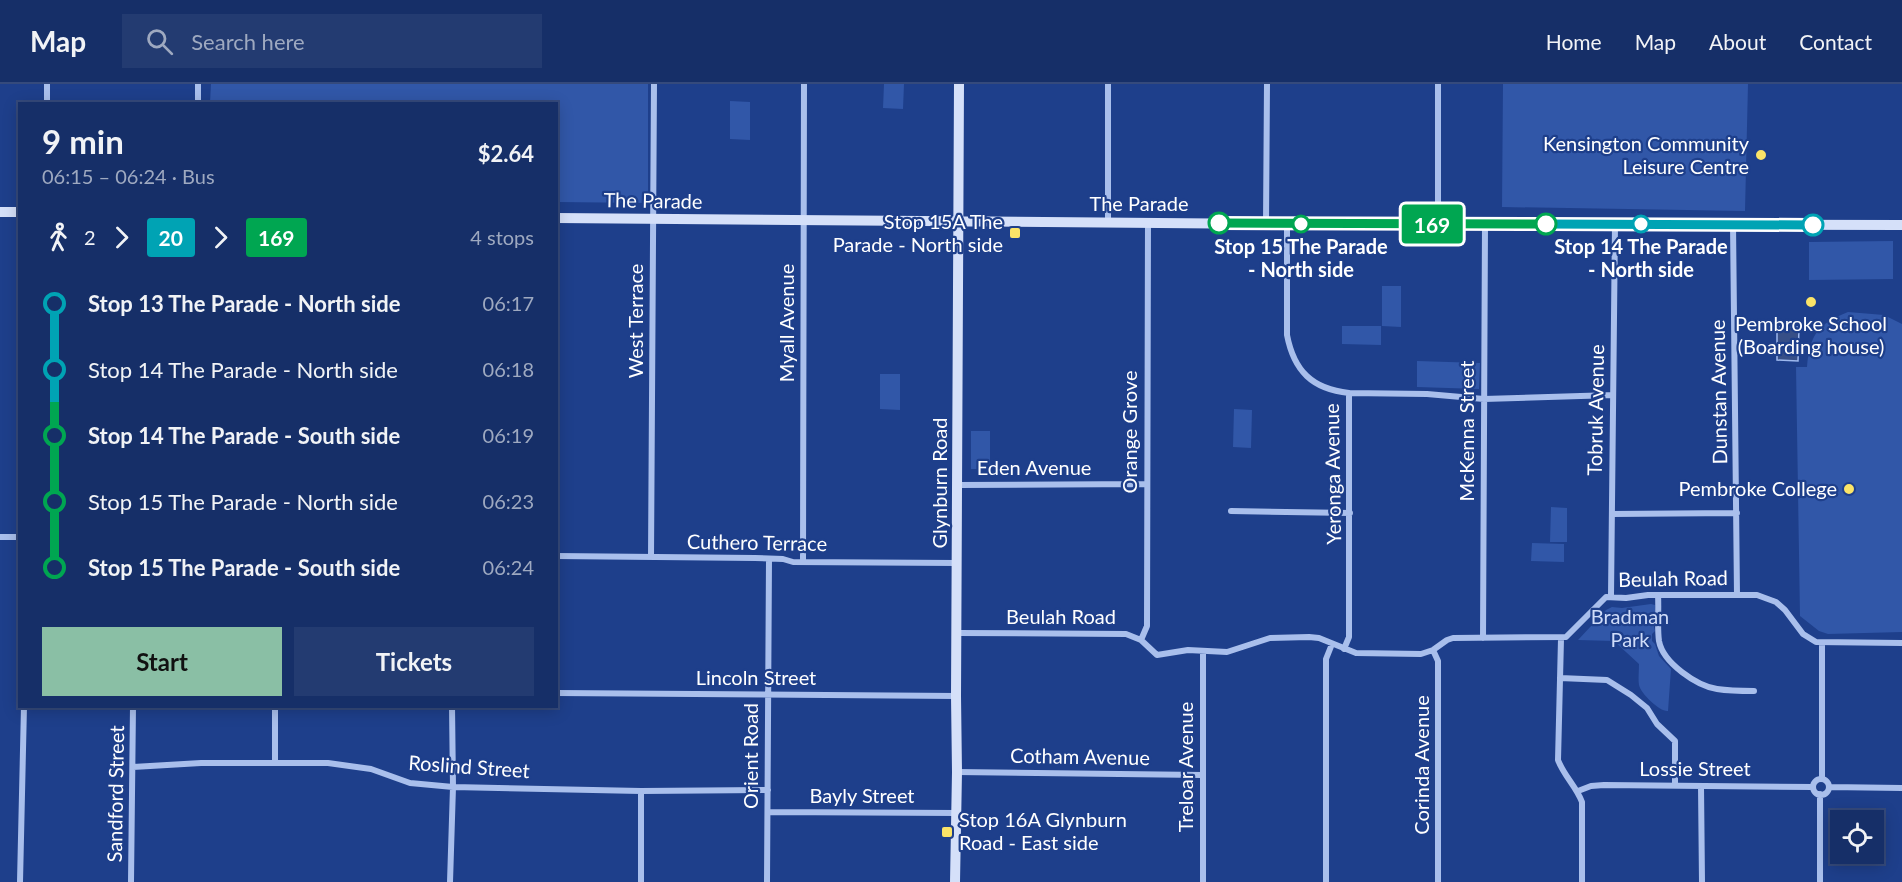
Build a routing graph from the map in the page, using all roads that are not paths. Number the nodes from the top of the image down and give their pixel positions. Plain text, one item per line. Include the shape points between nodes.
1 (47, 84) edge
2 (198, 84) edge
3 (654, 84) edge
4 (804, 84) edge
5 (959, 84) edge
6 (1108, 84) edge
7 (1267, 84) edge
8 (1438, 84) edge
9 (47, 102) edge
10 (198, 102) edge
11 (0, 212) edge
12 (18, 212) edge
13 (558, 218) edge
14 (653, 219) junction
15 (804, 220) junction
16 (958, 221) junction
17 (1108, 222) junction
18 (1148, 222) junction
19 (1266, 223) junction
20 (1287, 224) junction
21 (1438, 224) junction
22 (1485, 224) junction
23 (1733, 224) junction
24 (1615, 225) junction
25 (1902, 225) edge
26 (1349, 393) junction
27 (1613, 395) junction
28 (1484, 399) junction
29 (1146, 484) junction
30 (957, 485) junction
31 (1231, 511) dead end
32 (1350, 513) junction
33 (1737, 513) junction
34 (1612, 514) junction
35 (0, 537) edge
36 (18, 537) edge
37 (558, 556) edge
38 (651, 557) junction
39 (769, 558) junction
40 (803, 562) junction
41 (957, 562) junction
42 (1737, 594) junction
43 (1658, 595) junction
44 (1611, 596) junction
45 (957, 633) junction
46 (1483, 638) junction
47 (1561, 639) junction
48 (1141, 640) junction
49 (1822, 643) junction
50 (1902, 643) edge
51 (1332, 644) junction
52 (1344, 649) junction
53 (1433, 650) junction
54 (1203, 652) junction
55 (1560, 678) junction
56 (1754, 691) dead end
57 (558, 693) edge
58 (768, 694) junction
59 (956, 696) junction
60 (24, 708) edge
61 (133, 708) edge
62 (275, 708) edge
63 (452, 708) edge
64 (275, 762) junction
65 (133, 767) junction
66 (957, 772) junction
67 (1202, 775) junction
68 (1822, 779) junction
69 (1675, 785) junction
70 (1701, 786) junction
71 (453, 787) junction
72 (1814, 787) junction
73 (1829, 787) junction
74 (1902, 788) edge
75 (768, 790) junction
76 (1578, 790) junction
77 (641, 791) junction
78 (1820, 794) junction
79 (768, 812) junction
80 (957, 813) junction
81 (20, 882) edge
82 (131, 882) edge
83 (450, 882) edge
84 (641, 882) edge
85 (767, 882) edge
86 (955, 882) edge
87 (1203, 882) edge
88 (1326, 882) edge
89 (1438, 882) edge
90 (1582, 882) edge
91 (1702, 882) edge
92 (1820, 882) edge

1 - 9 street
2 - 10 street
3 - 14 street, West Terrace
4 - 15 street, Myall Avenue
5 - 16 main road, Glynburn Road
6 - 17 street
7 - 19 street
8 - 21 street
11 - 12 main road
13 - 14 main road, The Parade
14 - 15 main road, The Parade
14 - 38 street, West Terrace
15 - 16 main road, The Parade
15 - 40 street, Myall Avenue
16 - 17 main road, The Parade
16 - 30 main road, Glynburn Road
17 - 18 main road, The Parade
18 - 19 main road, The Parade
18 - 29 street, Orange Grove
19 - 20 main road, The Parade
20 - 21 main road, The Parade
20 - 26 street, Yeronga Avenue via 1290,352 1298,368 1311,379
21 - 22 main road, The Parade
22 - 24 main road, The Parade
22 - 28 street, McKenna Street
23 - 24 main road, The Parade
23 - 25 main road, The Parade
23 - 33 street, Dunstan Avenue
24 - 27 street, Tobruk Avenue
26 - 28 street
26 - 32 street, Yeronga Avenue
27 - 28 street
27 - 34 street, Tobruk Avenue
28 - 46 street, McKenna Street
29 - 30 street, Eden Avenue
29 - 48 street, Orange Grove via 1147,626
30 - 41 main road, Glynburn Road
31 - 32 street
32 - 52 street, Yeronga Avenue via 1349,637
33 - 34 street
33 - 42 street, Dunstan Avenue
34 - 44 street, Tobruk Avenue
35 - 36 street
37 - 38 street, Cuthero Terrace
38 - 39 street, Cuthero Terrace
39 - 40 street, Cuthero Terrace
39 - 58 street, Orient Road
40 - 41 street, Cuthero Terrace
41 - 45 main road, Glynburn Road
42 - 43 street, Beulah Road
42 - 49 street, Beulah Road via 1757,595 1776,602 1803,634
43 - 44 street, Beulah Road
43 - 56 street via 1659,641 1672,664 1715,689
44 - 47 street, Beulah Road
45 - 48 street, Beulah Road via 1126,634
45 - 59 main road, Glynburn Road
46 - 47 street, Beulah Road
46 - 53 street, Beulah Road via 1453,638
47 - 55 street
48 - 54 street, Beulah Road via 1157,655
49 - 50 street
49 - 68 street
51 - 52 street, Beulah Road
51 - 54 street, Beulah Road via 1309,637 1270,638 1233,651
51 - 88 street via 1326,659
52 - 53 street, Beulah Road via 1356,654 1421,654
53 - 89 street, Corinda Avenue via 1438,661
54 - 67 street, Treloar Avenue
55 - 69 street via 1606,680 1647,708 1675,741
55 - 76 street via 1557,760
57 - 58 street, Lincoln Street
58 - 59 street, Lincoln Street
58 - 75 street, Orient Road
59 - 66 main road, Glynburn Road
60 - 81 street
61 - 65 street, Sandford Street
62 - 64 street
63 - 71 street
64 - 65 street, Roslind Street
64 - 71 street, Roslind Street via 371,769 410,783
65 - 82 street, Sandford Street
66 - 67 street, Cotham Avenue
66 - 80 main road, Glynburn Road
67 - 87 street, Treloar Avenue
68 - 72 street
68 - 73 street
69 - 70 street, Lossie Street
69 - 76 street, Lossie Street via 1591,786
70 - 72 street, Lossie Street
70 - 91 street
71 - 77 street, Roslind Street
71 - 83 street
72 - 78 street
73 - 74 street
73 - 78 street
75 - 77 street, Roslind Street
75 - 79 street, Orient Road
76 - 90 street via 1582,802
77 - 84 street
78 - 92 street
79 - 80 street, Bayly Street
79 - 85 street, Orient Road
80 - 86 main road, Glynburn Road

